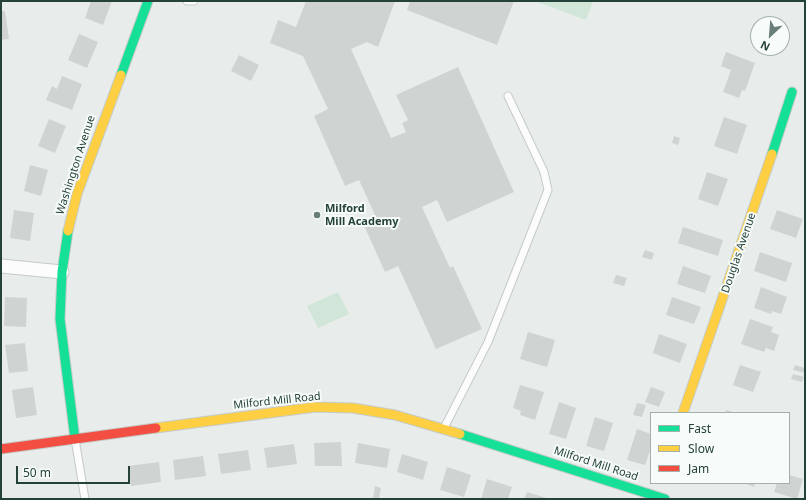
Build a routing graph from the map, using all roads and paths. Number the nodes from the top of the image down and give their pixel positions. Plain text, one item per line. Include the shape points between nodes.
1 (148, 1) edge
2 (187, 1) edge
3 (194, 1) edge
4 (792, 92) dead end
5 (508, 96) dead end
6 (1, 266) edge
7 (62, 272) junction
8 (683, 412) edge
9 (443, 429) junction
10 (75, 439) junction
11 (1, 449) edge
12 (659, 484) edge
13 (659, 497) edge
14 (85, 499) edge

1 - 7 main road, Washington Avenue via 77,194 68,230
2 - 3 lane
4 - 8 main road, Douglas Avenue
5 - 9 lane via 544,172 548,190 488,342
6 - 7 street
7 - 10 main road, Washington Avenue via 60,319
9 - 10 main road, Milford Mill Road via 395,415 353,408 315,408
9 - 13 main road, Milford Mill Road
10 - 11 main road, Milford Mill Road
10 - 14 lane
12 - 13 street

